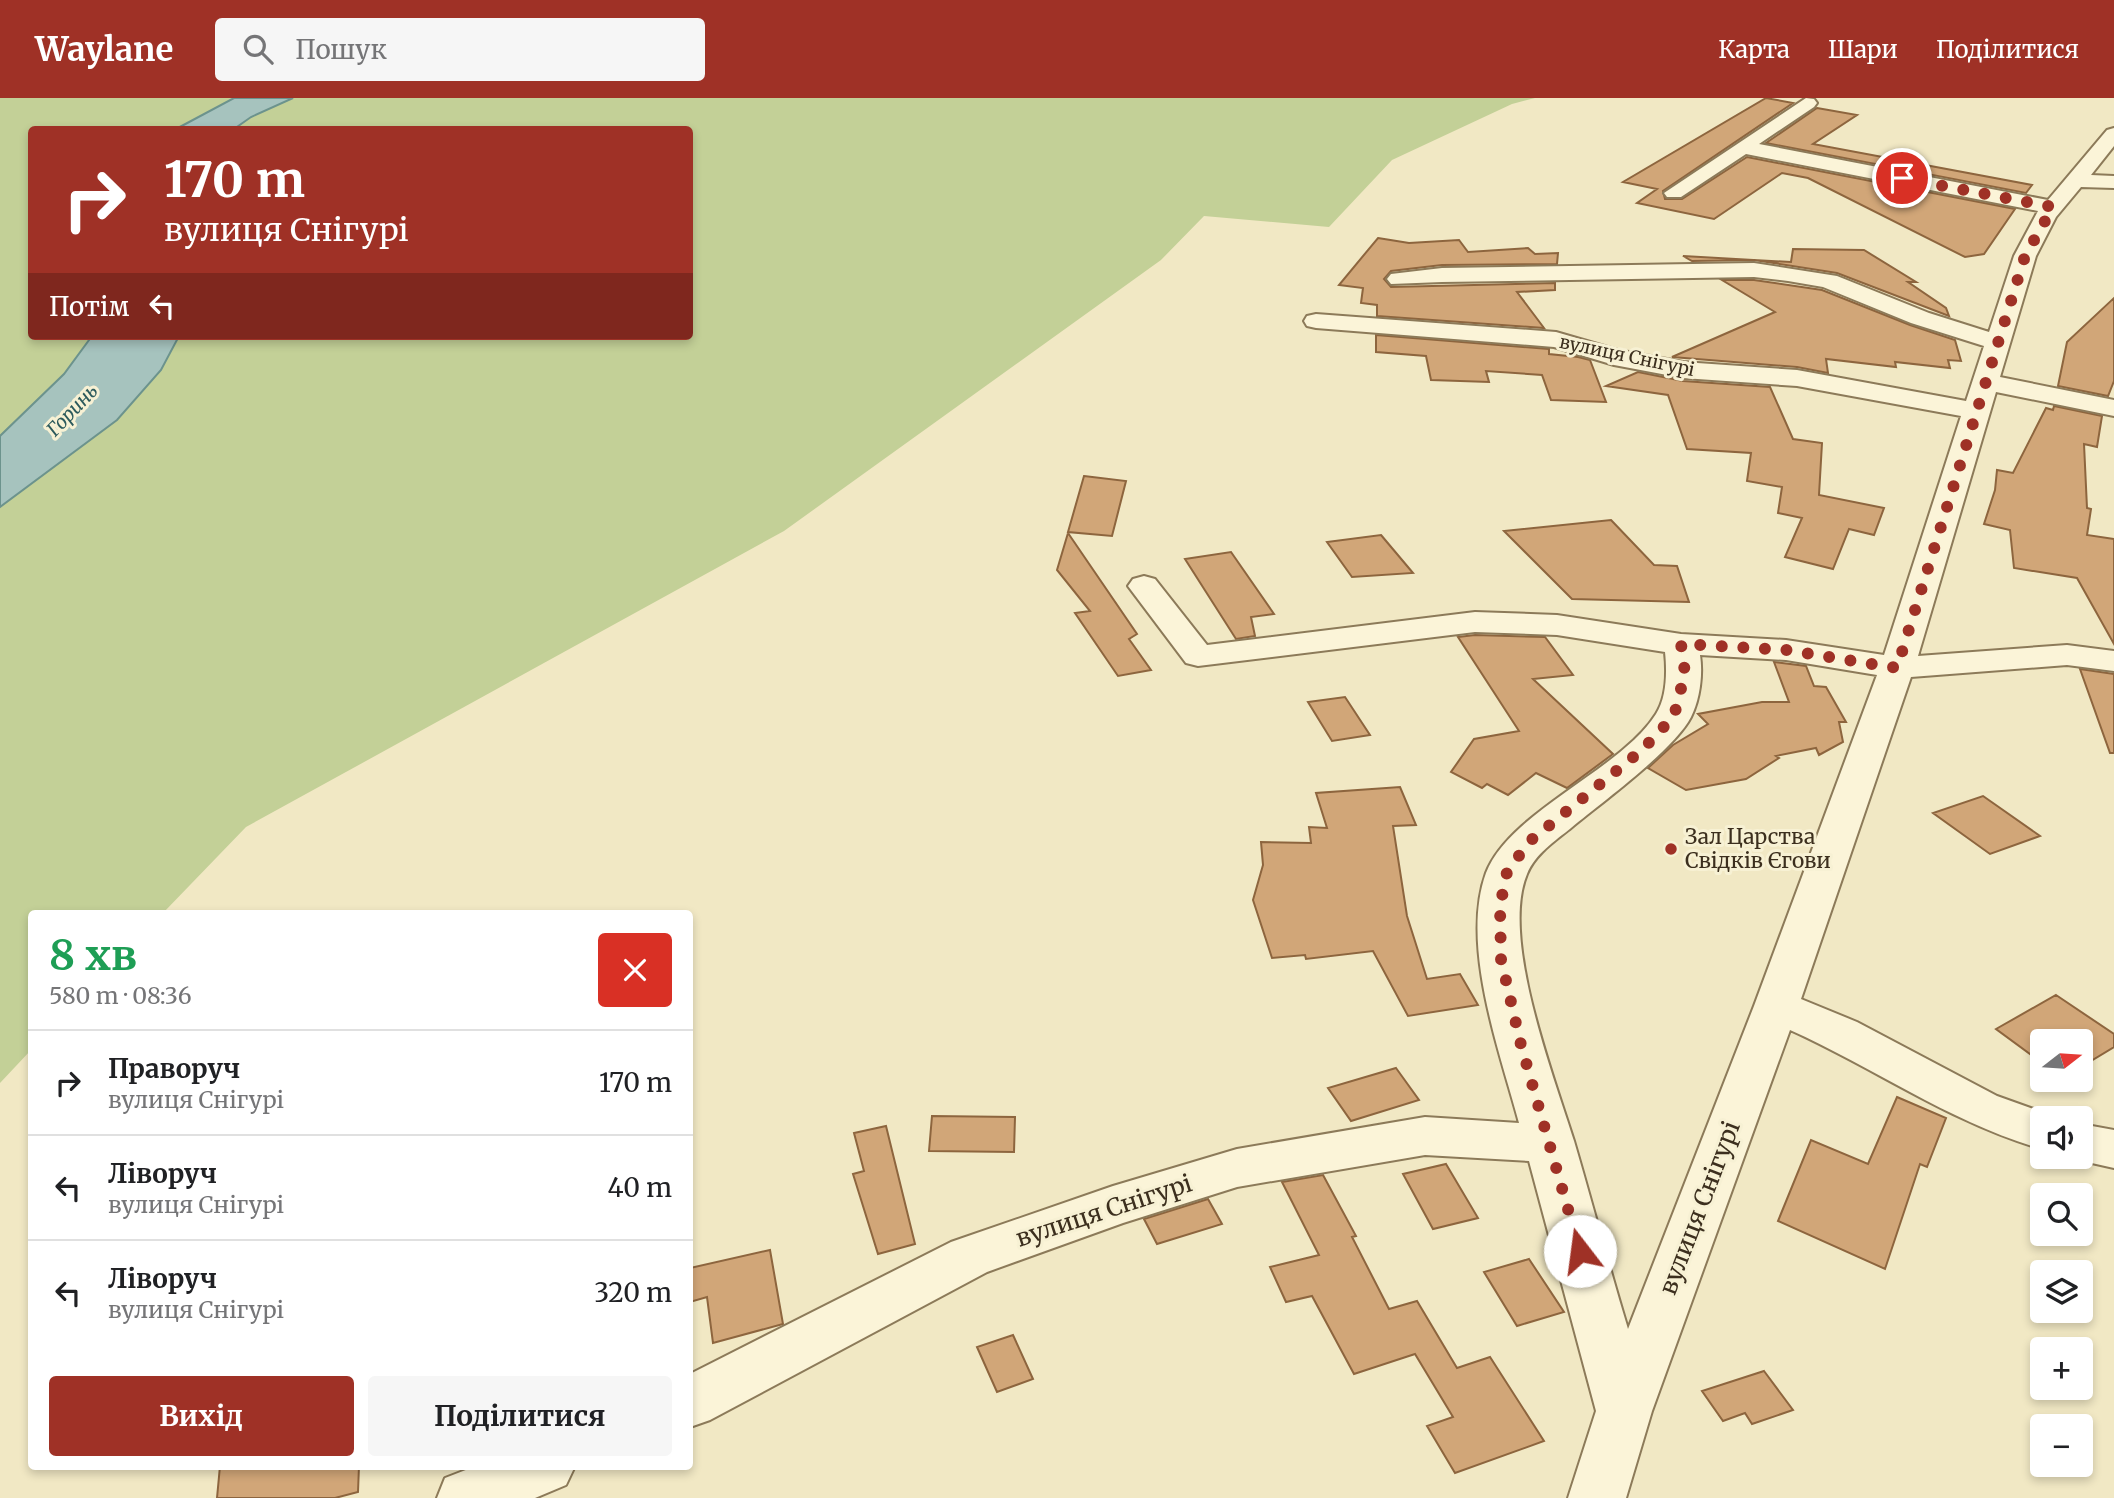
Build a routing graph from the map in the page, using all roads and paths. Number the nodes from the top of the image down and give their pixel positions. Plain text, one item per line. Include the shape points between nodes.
1 (1808, 103) dead end
2 (2114, 134) edge
3 (1742, 147) junction
4 (2114, 182) edge
5 (1674, 193) dead end
6 (2063, 194) junction
7 (1399, 279) dead end
8 (1316, 321) dead end
9 (1998, 343) junction
10 (1981, 397) junction
11 (2114, 408) edge
12 (1144, 586) dead end
13 (1681, 644) junction
14 (2114, 661) edge
15 (1897, 668) junction
16 (1776, 1006) junction
17 (2030, 1127) edge
18 (1551, 1144) junction
19 (2093, 1145) edge
20 (2114, 1149) edge
21 (693, 1400) edge
22 (1624, 1411) junction
23 (535, 1470) edge
24 (1604, 1494) edge
25 (466, 1498) edge

1 - 3 street
2 - 6 street, вулиця Снігурі
3 - 5 street
3 - 6 street
4 - 6 street
6 - 9 street, вулиця Снігурі via 2025,256
7 - 9 street via 1741,270 1777,273 1829,281
8 - 10 street, вулиця Снігурі via 1556,340 1683,370
9 - 10 street, вулиця Снігурі
10 - 11 street, вулиця Снігурі
10 - 15 street, вулиця Снігурі
12 - 13 street via 1198,656 1475,622 1557,625
13 - 15 street via 1786,650
13 - 18 street via 1685,673 1674,716 1642,750 1530,841 1507,872 1500,906 1501,959
14 - 15 street via 2067,655
15 - 16 street, вулиця Снігурі
16 - 17 street via 1841,1034 1980,1109
16 - 22 street, вулиця Снігурі
18 - 21 street, вулиця Снігурі via 1424,1136 1237,1168 969,1257
18 - 22 street
19 - 20 street
22 - 24 street, вулиця Снігурі
23 - 25 street

